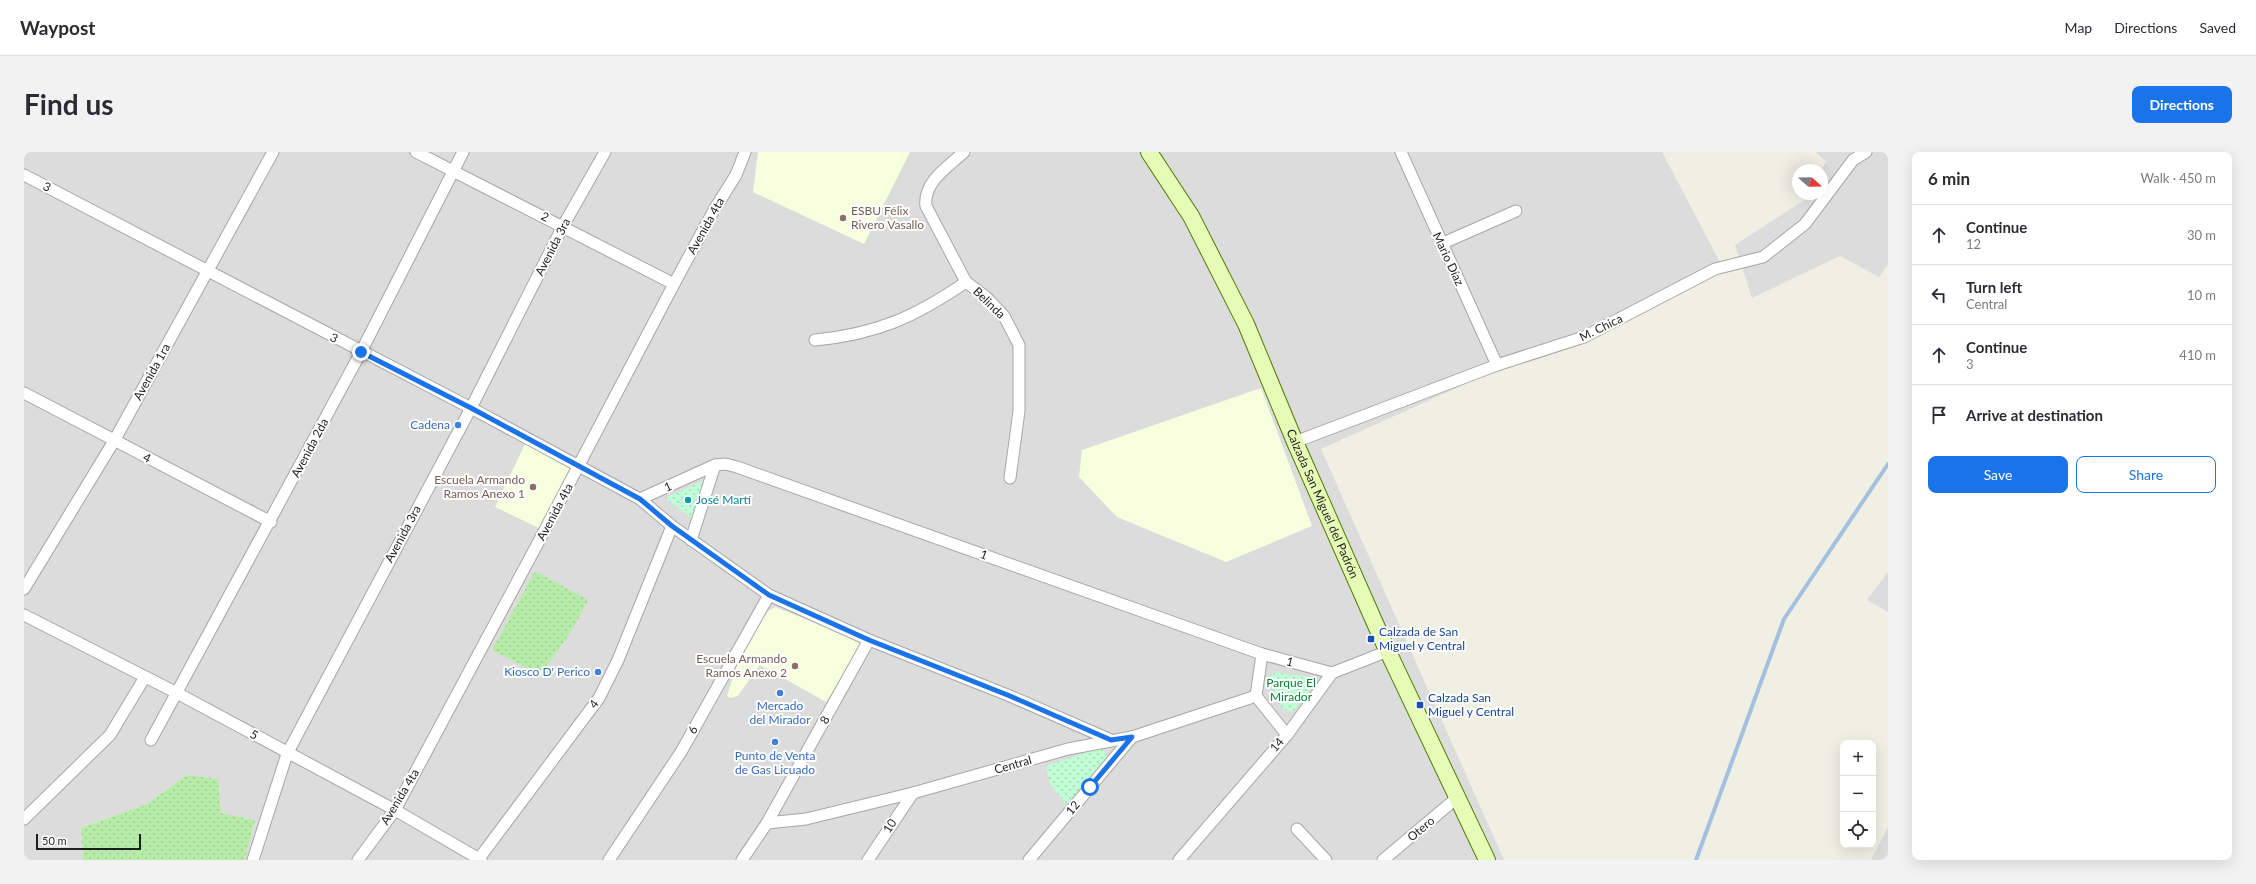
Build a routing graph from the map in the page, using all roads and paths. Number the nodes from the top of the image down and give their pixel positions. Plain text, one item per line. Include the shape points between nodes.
1 (272, 152) edge
2 (416, 152) edge
3 (463, 152) edge
4 (605, 152) edge
5 (964, 152) edge
6 (1149, 152) edge
7 (1401, 152) edge
8 (1866, 152) edge
9 (745, 156) edge
10 (453, 171) junction
11 (24, 175) edge
12 (1516, 211) dead end
13 (563, 226) junction
14 (1441, 244) junction
15 (208, 269) junction
16 (966, 282) junction
17 (674, 284) junction
18 (815, 340) dead end
19 (361, 352) junction
20 (1497, 365) junction
21 (24, 393) edge
22 (471, 408) junction
23 (114, 441) junction
24 (1295, 442) junction
25 (578, 466) junction
26 (715, 466) junction
27 (1010, 478) dead end
28 (640, 499) junction
29 (270, 522) junction
30 (672, 526) junction
31 (691, 540) junction
32 (24, 588) edge
33 (769, 595) junction
34 (24, 616) edge
35 (869, 640) junction
36 (1388, 651) junction
37 (1262, 654) junction
38 (1332, 673) junction
39 (145, 676) junction
40 (177, 693) junction
41 (1256, 696) junction
42 (1287, 735) junction
43 (1132, 737) junction
44 (151, 740) dead end
45 (1111, 740) junction
46 (287, 754) junction
47 (912, 793) junction
48 (1458, 798) junction
49 (395, 810) junction
50 (24, 820) edge
51 (767, 823) junction
52 (1297, 829) dead end
53 (253, 860) edge
54 (358, 860) edge
55 (479, 860) edge
56 (608, 860) edge
57 (742, 860) edge
58 (868, 860) edge
59 (1029, 860) edge
60 (1179, 860) edge
61 (1326, 860) edge
62 (1383, 860) edge
63 (1487, 860) edge

1 - 15 street, Avenida 1ra
2 - 10 street, 2
3 - 10 street, Avenida 2da
4 - 13 street, Avenida 3ra
5 - 16 street, Belinda via 931,183 925,197 926,206
6 - 24 main road, Calzada San Miguel del Padrón via 1191,216 1246,324
7 - 14 street, Mario Díaz
8 - 20 street, M. Chica via 1853,160 1805,224 1763,257 1715,268 1584,337
9 - 17 street, Avenida 4ta
10 - 13 street, 2
10 - 19 street, Avenida 2da
11 - 15 street, 3
12 - 14 street
13 - 17 street, 2
13 - 22 street, Avenida 3ra
14 - 20 street, Mario Díaz
15 - 19 street, 3
15 - 23 street, Avenida 1ra
16 - 18 street via 914,315 884,327 845,337
16 - 27 street, Belinda via 986,297 1004,316 1020,345 1019,411
17 - 25 street, Avenida 4ta
19 - 22 street, 3
19 - 29 street, Avenida 2da
20 - 24 street, M. Chica
21 - 23 street, 4
22 - 25 street, 3
22 - 46 street, Avenida 3ra
23 - 29 street, 4
23 - 32 street, Avenida 1ra
24 - 36 main road, Calzada San Miguel del Padrón
25 - 28 street, 3
25 - 49 street, Avenida 4ta
26 - 28 street, 1
26 - 31 street
26 - 37 street, 1 via 725,464 737,467
28 - 30 street, 3
29 - 40 street, Avenida 2da
30 - 31 street, 3
30 - 55 street, 4 via 618,660 599,698
31 - 33 street, 3
33 - 35 street, 3
33 - 56 street, 6 via 681,752
34 - 39 street, 5
35 - 45 street, 3 via 1010,696
35 - 51 street, 8
36 - 38 street
36 - 48 main road, Calzada San Miguel del Padrón
37 - 38 street, 1
37 - 41 street
38 - 42 street, 14
39 - 40 street, 5
39 - 50 street via 110,735
40 - 44 street, Avenida 2da
40 - 46 street, 5
41 - 42 street
41 - 43 street, Central
42 - 60 street, 14
43 - 45 street, Central
43 - 59 street, 12
45 - 47 street, Central via 1068,749
46 - 49 street, 5
46 - 53 street, Avenida 3ra
47 - 51 street, Central via 806,819
47 - 58 street, 10
48 - 62 street, Otero
48 - 63 main road, Calzada San Miguel del Padrón
49 - 54 street, Avenida 4ta
49 - 55 street, 5
51 - 57 street, 8
52 - 61 street

